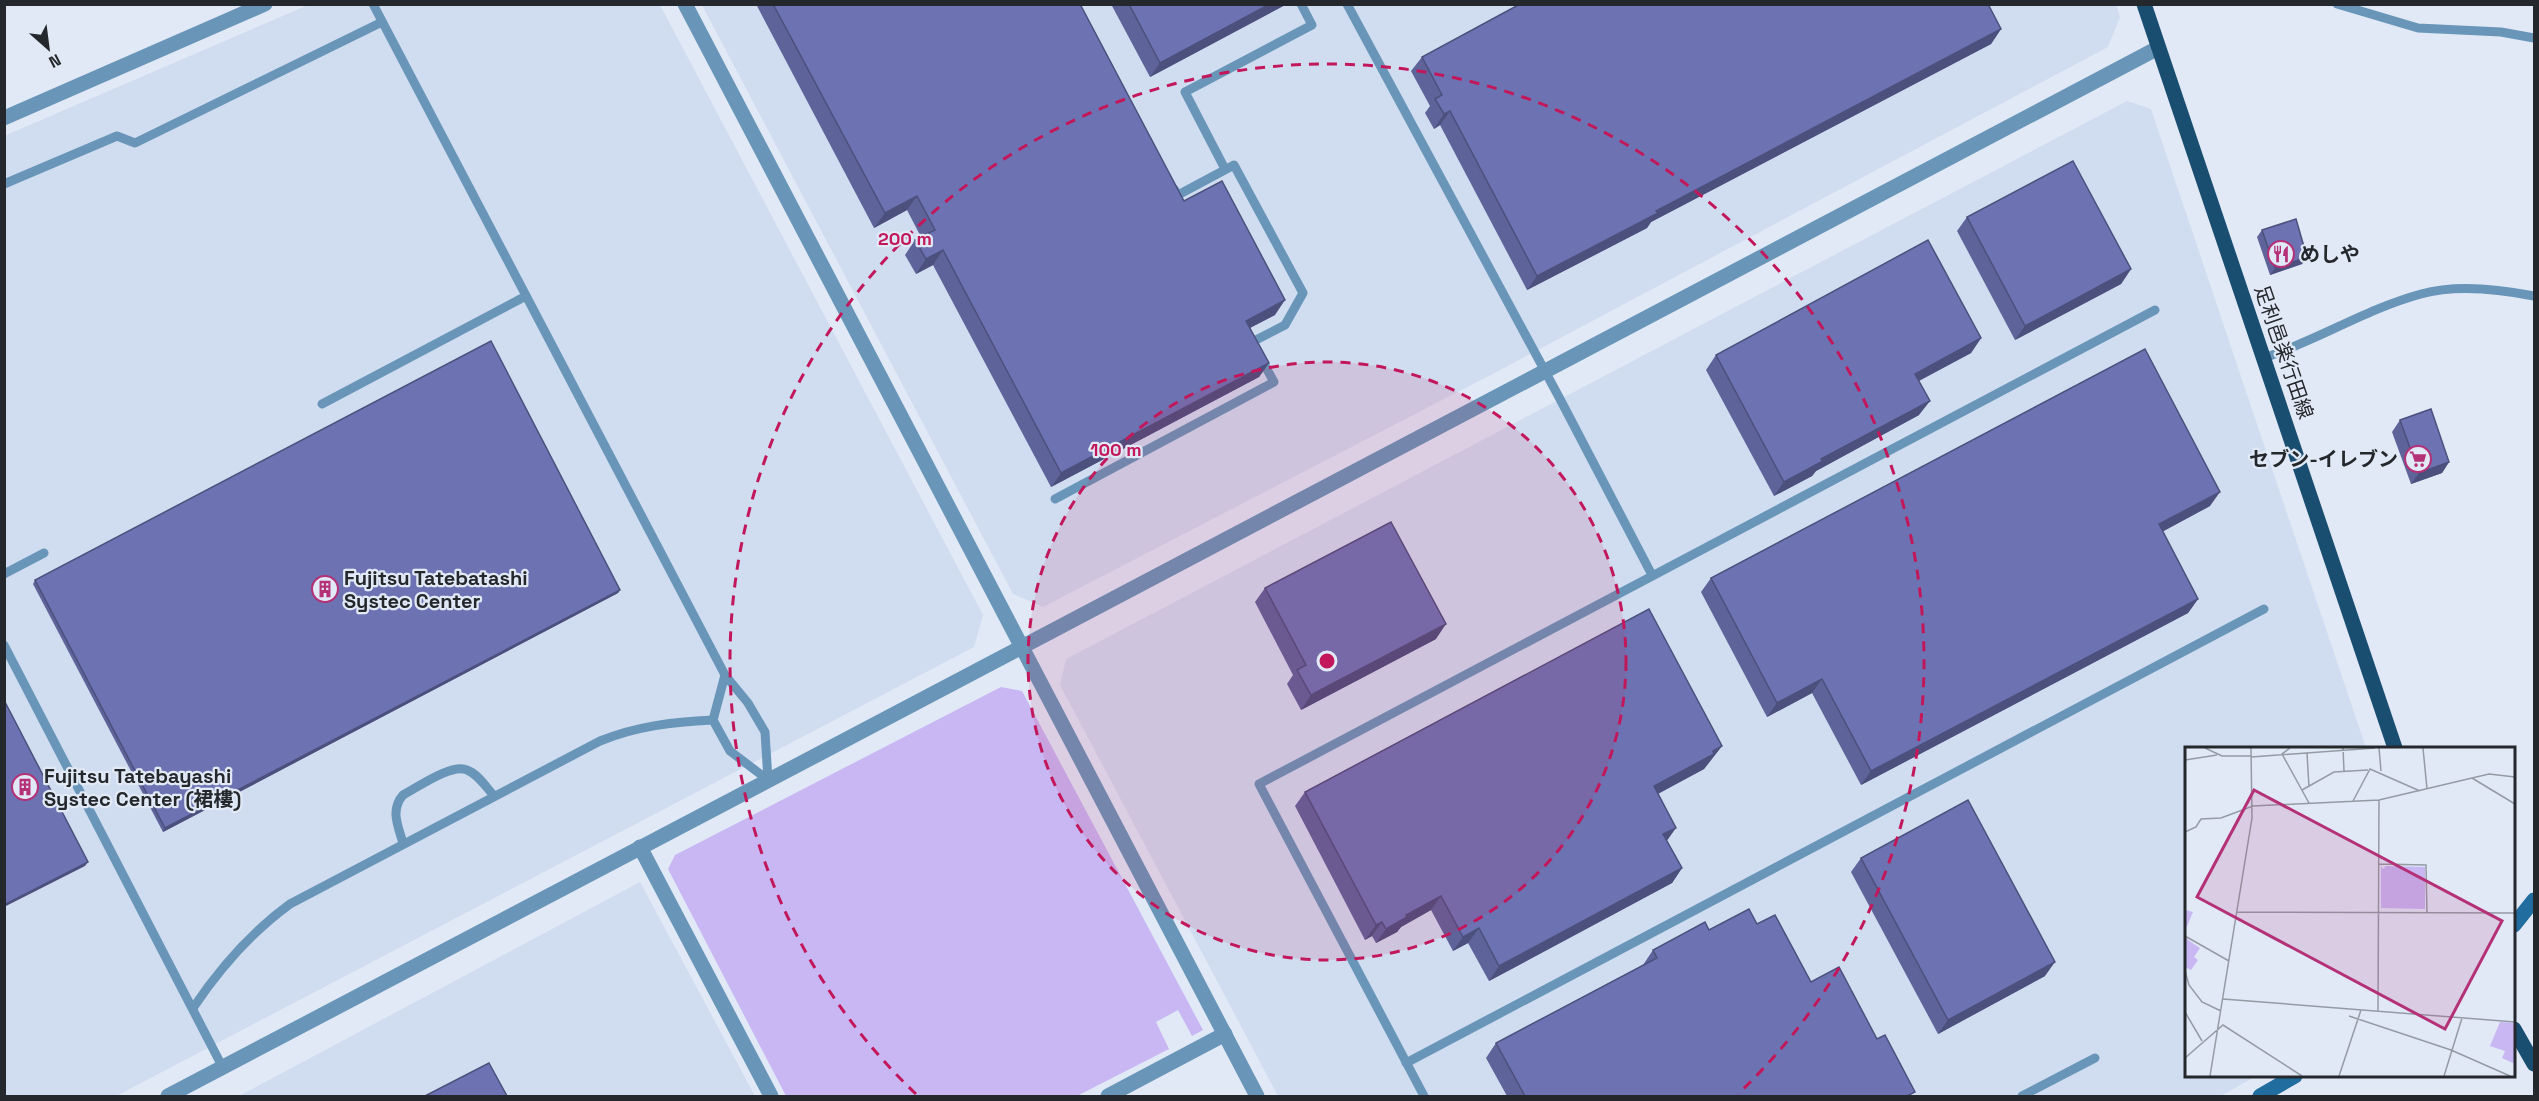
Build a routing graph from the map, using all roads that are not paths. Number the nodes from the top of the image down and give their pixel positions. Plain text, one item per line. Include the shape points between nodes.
1 (265, 4) edge
2 (373, 4) edge
3 (685, 4) edge
4 (1301, 4) edge
5 (1347, 4) edge
6 (2144, 4) edge
7 (2337, 4) edge
8 (382, 22) junction
9 (2535, 38) edge
10 (2158, 48) junction
11 (4, 118) edge
12 (1226, 170) junction
13 (4, 184) edge
14 (1172, 184) edge
15 (526, 296) junction
16 (2535, 296) edge
17 (2155, 309) dead end
18 (2265, 358) junction
19 (1546, 374) junction
20 (322, 404) dead end
21 (1055, 499) dead end
22 (44, 553) dead end
23 (4, 574) edge
24 (1652, 575) junction
25 (2264, 609) dead end
26 (4, 645) edge
27 (1021, 647) junction
28 (725, 675) junction
29 (712, 720) junction
30 (2395, 747) edge
31 (768, 780) junction
32 (494, 796) junction
33 (403, 843) junction
34 (640, 847) junction
35 (2535, 900) edge
36 (2515, 924) edge
37 (193, 1008) junction
38 (2515, 1031) edge
39 (1225, 1034) junction
40 (2095, 1058) dead end
41 (1406, 1063) junction
42 (2535, 1064) edge
43 (223, 1068) junction
44 (2293, 1077) edge
45 (1251, 1095) edge
46 (168, 1096) edge
47 (771, 1096) edge
48 (1108, 1096) edge
49 (1424, 1096) edge
50 (2022, 1096) edge
51 (2260, 1096) edge

1 - 11 street
2 - 8 lane
3 - 27 street
4 - 12 lane via 1312,25 1185,92
5 - 19 lane
6 - 10 main road, 足利邑楽行田線
7 - 9 lane via 2418,28
8 - 13 lane via 135,143 117,136
8 - 15 lane
10 - 18 main road, 足利邑楽行田線
10 - 19 street
12 - 14 lane via 1178,195
12 - 21 lane via 1234,165 1303,293 1285,325 1252,342 1274,382
15 - 20 lane
15 - 28 lane
16 - 18 lane via 2477,289 2423,293
17 - 24 lane
18 - 30 main road, 足利邑楽行田線
19 - 24 lane
19 - 27 street
22 - 23 lane
24 - 41 lane via 1259,784
25 - 41 lane
26 - 37 lane
27 - 31 street
27 - 39 street
28 - 29 lane
28 - 31 lane via 765,732
29 - 31 lane via 730,752
29 - 32 lane via 629,730
31 - 34 street
32 - 33 lane
32 - 33 lane via 470,770 451,769 397,801 394,811
33 - 37 lane via 290,904 261,925
34 - 43 street
34 - 47 street
35 - 36 main road
37 - 43 lane
38 - 42 main road
39 - 45 street
39 - 48 street
40 - 50 lane
41 - 49 lane
43 - 46 street
44 - 51 main road

